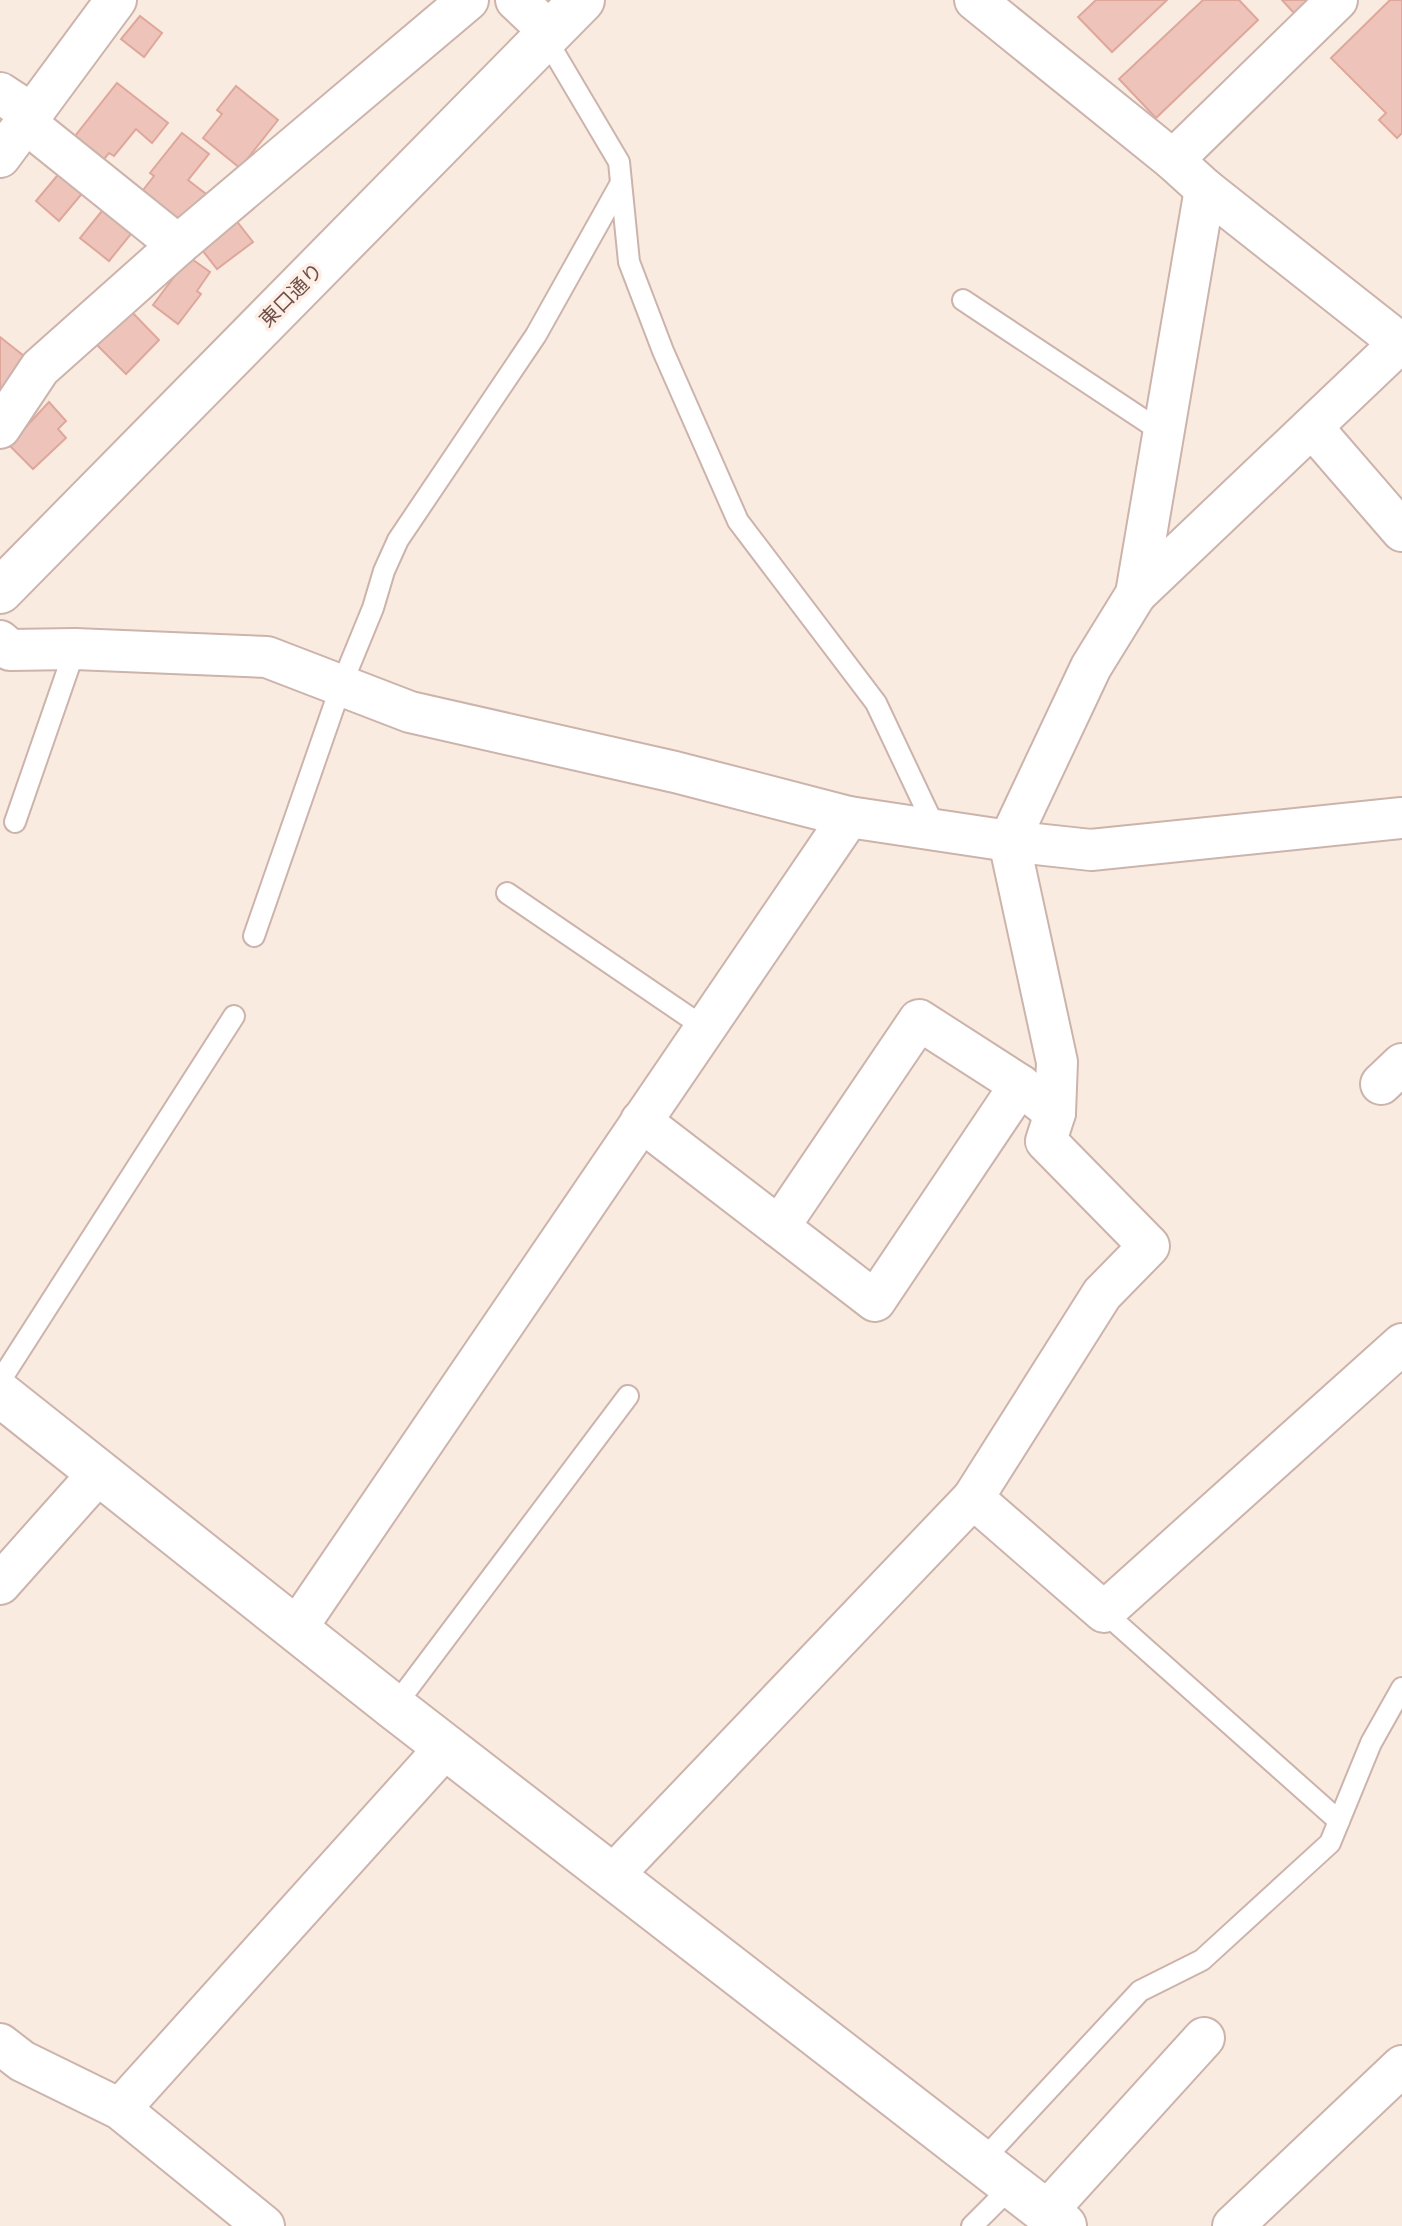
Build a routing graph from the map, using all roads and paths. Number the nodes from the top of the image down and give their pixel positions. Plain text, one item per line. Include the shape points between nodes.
1 (116, 0) edge
2 (468, 0) edge
3 (516, 0) edge
4 (582, 0) edge
5 (975, 0) edge
6 (1337, 0) edge
7 (548, 34) junction
8 (19, 110) edge
9 (0, 157) edge
10 (1173, 160) junction
11 (621, 183) junction
12 (1205, 189) junction
13 (178, 245) junction
14 (963, 300) dead end
15 (1401, 342) edge
16 (1312, 427) junction
17 (0, 428) edge
18 (1162, 432) junction
19 (1402, 531) edge
20 (0, 591) edge
21 (1136, 594) junction
22 (0, 641) edge
23 (75, 649) junction
24 (341, 686) junction
25 (849, 817) junction
26 (1402, 818) edge
27 (15, 822) dead end
28 (936, 830) junction
29 (1009, 841) junction
30 (507, 893) dead end
31 (254, 936) dead end
32 (234, 1016) dead end
33 (705, 1028) junction
34 (1020, 1085) junction
35 (1055, 1113) junction
36 (641, 1121) junction
37 (779, 1227) junction
38 (1402, 1344) edge
39 (0, 1381) edge
40 (0, 1394) edge
41 (628, 1396) dead end
42 (98, 1474) junction
43 (973, 1498) junction
44 (0, 1584) edge
45 (1104, 1612) junction
46 (296, 1629) junction
47 (1402, 1688) edge
48 (394, 1707) junction
49 (446, 1747) junction
50 (1339, 1821) junction
51 (613, 1875) junction
52 (1204, 2038) dead end
53 (0, 2044) edge
54 (1402, 2066) edge
55 (120, 2109) junction
56 (997, 2173) junction
57 (1055, 2219) edge
58 (253, 2223) edge
59 (972, 2226) edge
60 (1233, 2226) edge

1 - 8 street
2 - 13 street
3 - 7 street
4 - 7 street, 東口通り
5 - 10 street
6 - 10 street
7 - 11 lane via 619,162
7 - 20 street, 東口通り
8 - 9 street
8 - 13 street
10 - 12 street
11 - 24 lane via 536,335 398,540
11 - 28 lane via 629,262 738,521 876,703
12 - 15 street
12 - 18 street
13 - 17 street via 40,368
14 - 18 lane
15 - 16 street
16 - 19 street
16 - 21 street
18 - 21 street
21 - 29 street via 1091,667
22 - 23 street via 10,650
23 - 24 street via 267,657
23 - 27 lane
24 - 25 street via 410,712
24 - 31 lane
25 - 28 street
25 - 33 street
26 - 29 street via 1091,850
28 - 29 street
29 - 35 street via 1057,1062
30 - 33 lane
32 - 39 lane
33 - 36 street
34 - 35 street
34 - 37 street via 919,1020
34 - 37 street via 875,1301
35 - 43 street via 1046,1141 1149,1246 1102,1294
36 - 37 street
36 - 46 street
38 - 45 street
40 - 42 street
41 - 48 lane
42 - 44 street
42 - 46 street
43 - 45 street
43 - 51 street
45 - 50 lane
46 - 48 street
47 - 50 lane via 1371,1743
48 - 49 street
49 - 51 street
49 - 55 street
50 - 56 lane via 1330,1843 1202,1960 1140,1991
51 - 56 street
52 - 57 street
53 - 55 street via 22,2061
54 - 60 street
55 - 58 street
56 - 57 street
56 - 59 lane

